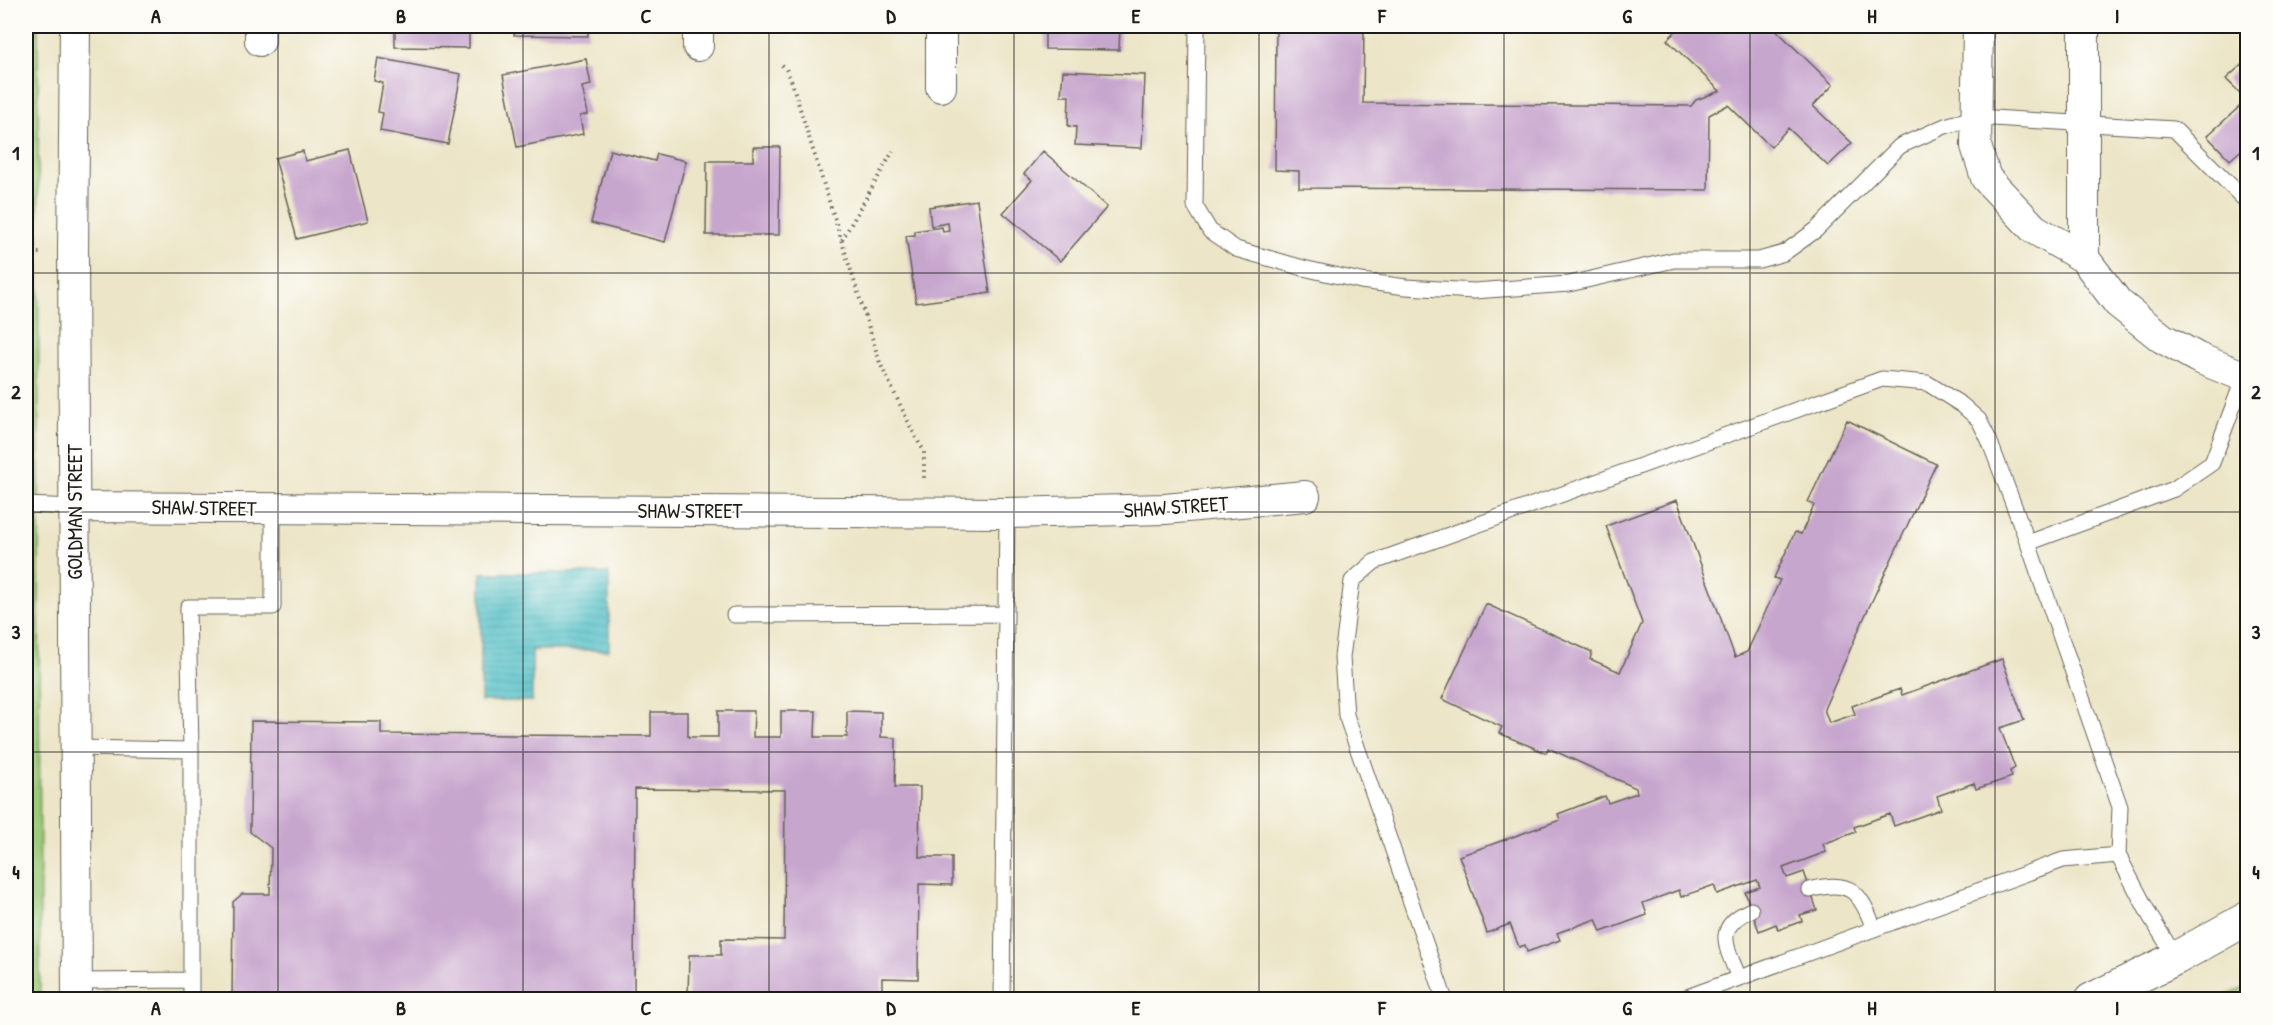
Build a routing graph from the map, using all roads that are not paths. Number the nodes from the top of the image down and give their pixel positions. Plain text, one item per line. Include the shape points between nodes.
1 (75, 26) edge
2 (941, 26) edge
3 (1197, 26) edge
4 (1978, 26) edge
5 (2084, 26) edge
6 (941, 87) dead end
7 (1977, 117) junction
8 (2084, 123) junction
9 (2247, 203) edge
10 (2084, 258) junction
11 (2246, 378) edge
12 (1305, 496) dead end
13 (26, 505) edge
14 (75, 507) junction
15 (273, 508) junction
16 (1007, 513) junction
17 (2028, 543) junction
18 (1005, 614) junction
19 (734, 615) dead end
20 (76, 748) junction
21 (191, 750) junction
22 (2118, 855) junction
23 (1810, 890) dead end
24 (1751, 910) dead end
25 (2247, 918) edge
26 (1875, 929) junction
27 (2176, 958) junction
28 (1739, 978) junction
29 (191, 980) junction
30 (77, 990) edge
31 (191, 999) edge
32 (1002, 999) edge
33 (1445, 999) edge
34 (1679, 999) edge
35 (2091, 999) edge

1 - 14 street, GOLDMAN STREET
2 - 6 street
3 - 7 lane via 1195,206 1210,231 1236,249 1326,273 1406,287 1474,291 1569,284 1674,260 1759,260 1784,253 1816,230 1900,146
4 - 7 street
5 - 8 street
7 - 8 lane
7 - 10 street via 1976,146 1986,178 2034,229
8 - 9 lane via 2174,129
8 - 10 street
10 - 11 street via 2118,303 2162,338
11 - 17 lane via 2212,463 2174,489
12 - 16 street, SHAW STREET via 1165,509
13 - 14 lane
14 - 15 street, SHAW STREET
14 - 20 street, GOLDMAN STREET
15 - 16 street, SHAW STREET
15 - 21 lane via 273,607 188,607
16 - 18 lane
17 - 22 lane via 2120,807
17 - 33 lane via 1979,420 1927,382 1882,379 1374,562 1352,581 1342,657 1346,715
18 - 19 lane
18 - 32 lane
20 - 21 lane
20 - 30 street, GOLDMAN STREET
21 - 29 lane
22 - 26 lane via 2063,860
22 - 27 lane
23 - 26 lane via 1840,885 1852,890 1865,903
24 - 28 lane via 1737,916 1726,928 1725,941
25 - 27 street
26 - 28 lane
27 - 35 street
28 - 34 lane
29 - 30 lane
29 - 31 lane

